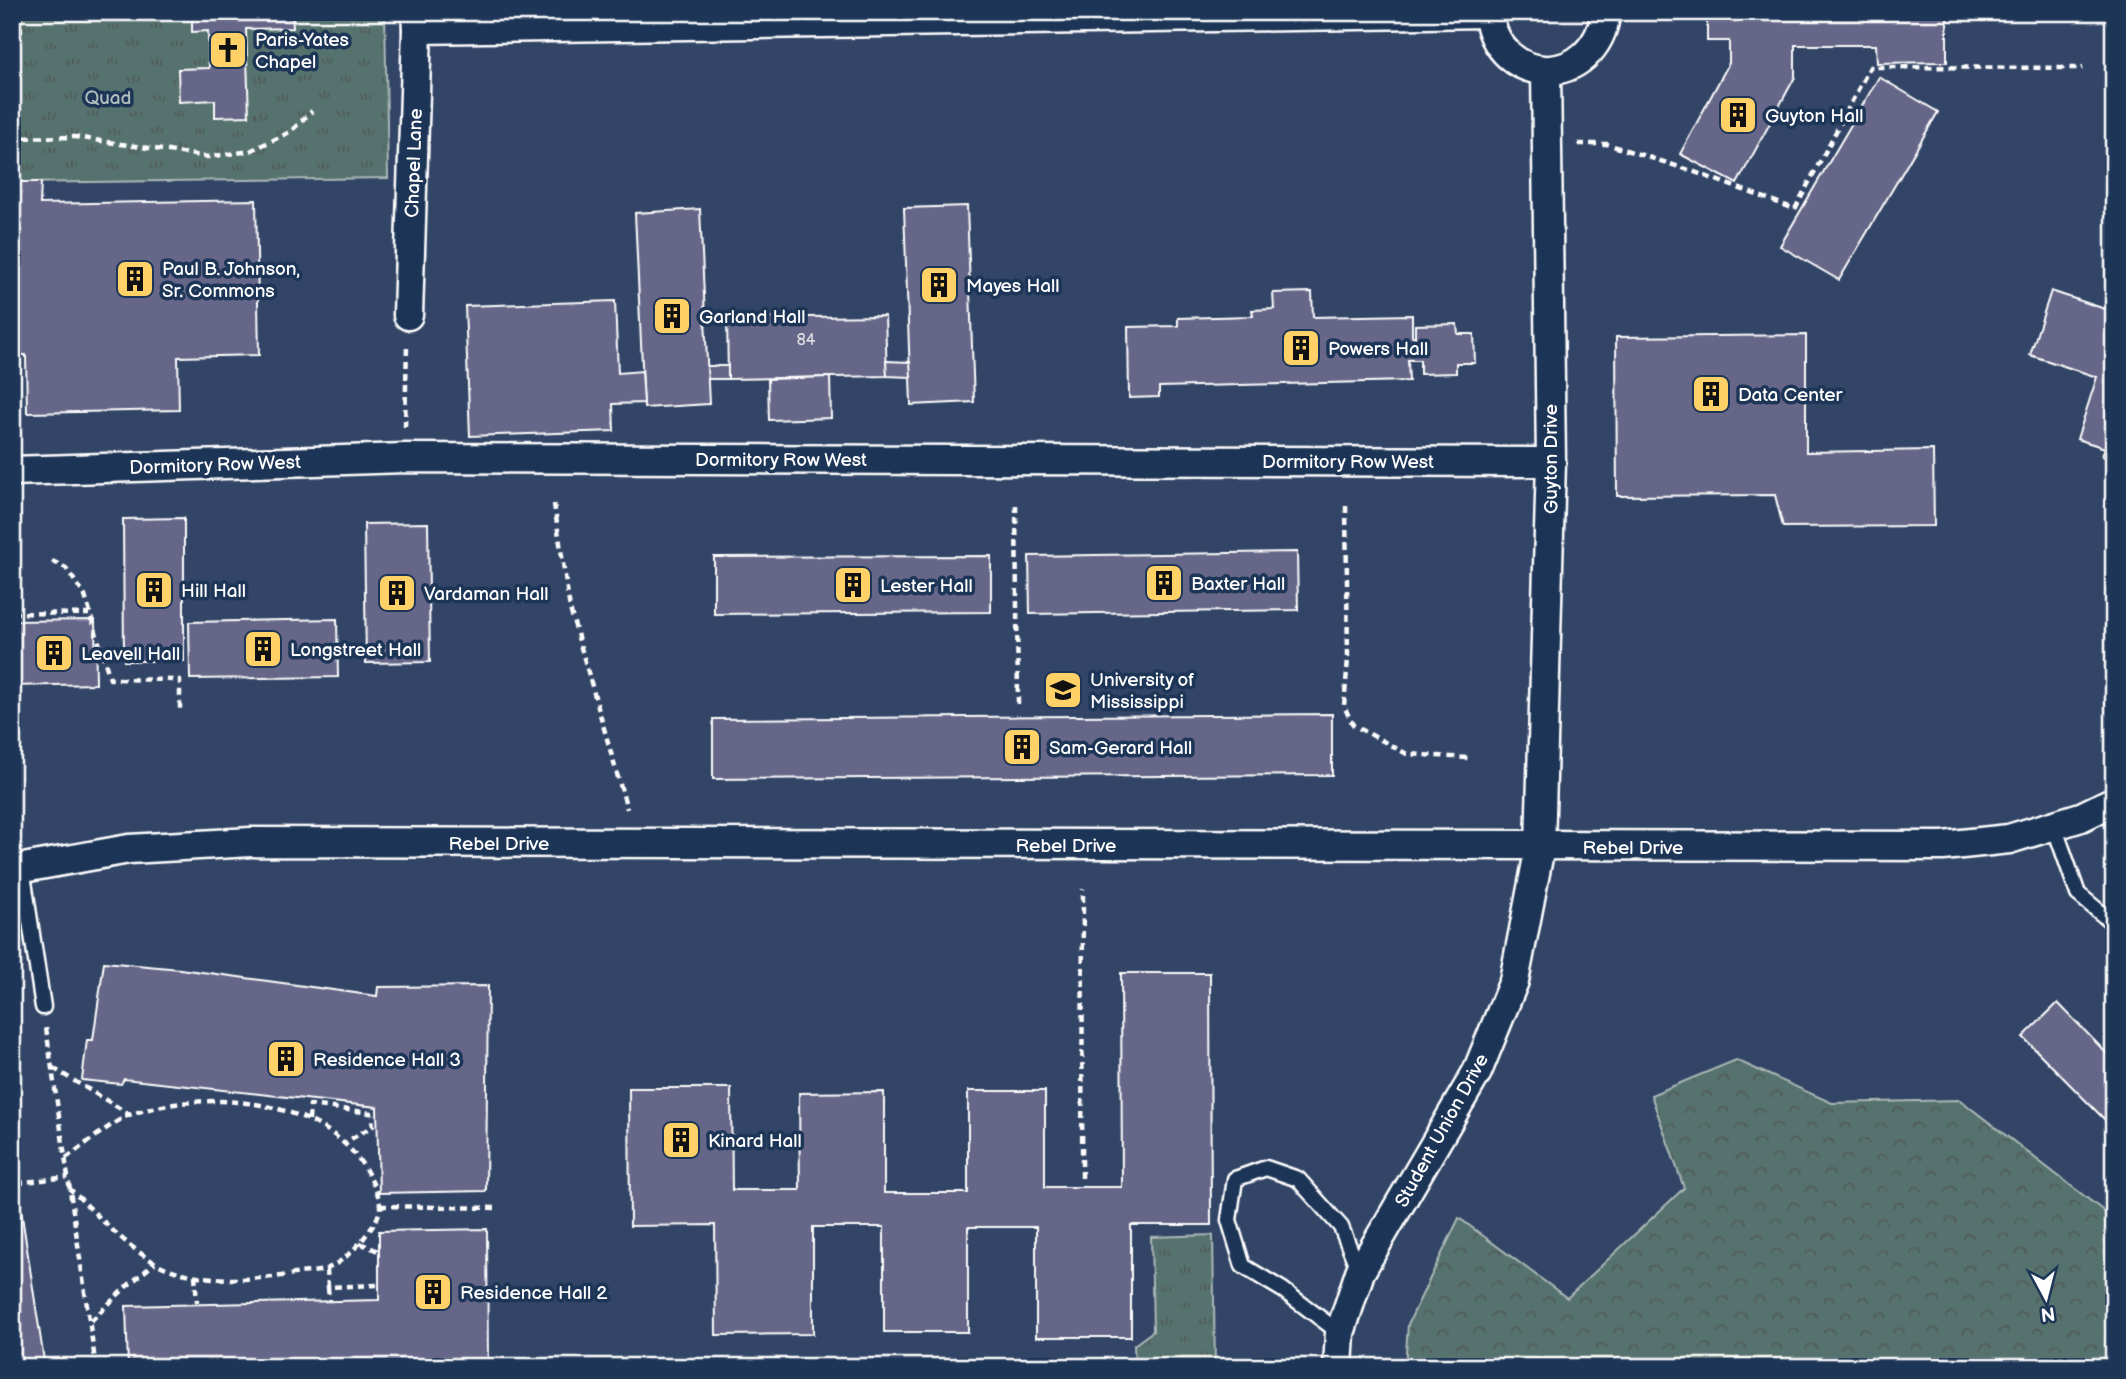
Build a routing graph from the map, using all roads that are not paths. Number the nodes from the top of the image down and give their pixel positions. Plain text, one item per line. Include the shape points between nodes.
1 (1606, 12) edge
2 (1488, 13) edge
3 (417, 21) edge
4 (1546, 71) junction
5 (408, 314) road end
6 (1551, 461) junction
7 (12, 471) edge
8 (2114, 801) edge
9 (2054, 826) junction
10 (1540, 847) junction
11 (17, 869) edge
12 (2114, 924) edge
13 (43, 1007) road end
14 (1360, 1272) junction
15 (1340, 1333) junction
16 (1338, 1367) edge

1 - 4 street via 1596,46 1582,60
2 - 3 street
2 - 4 street via 1499,47 1528,68
3 - 5 street, Chapel Lane
4 - 6 street, Guyton Drive
6 - 7 street, Dormitory Row West via 405,458
6 - 10 street, Guyton Drive
8 - 9 street, Rebel Drive
9 - 10 street, Rebel Drive via 2009,839 1942,846
9 - 12 lane via 2078,894
10 - 11 street, Rebel Drive via 251,842 129,849
10 - 14 street, Student Union Drive via 1514,981 1477,1072
11 - 13 lane
14 - 15 street, Student Union Drive
14 - 15 lane via 1341,1227 1298,1179 1266,1168 1235,1179 1229,1220 1243,1266
15 - 16 street, Student Union Drive

